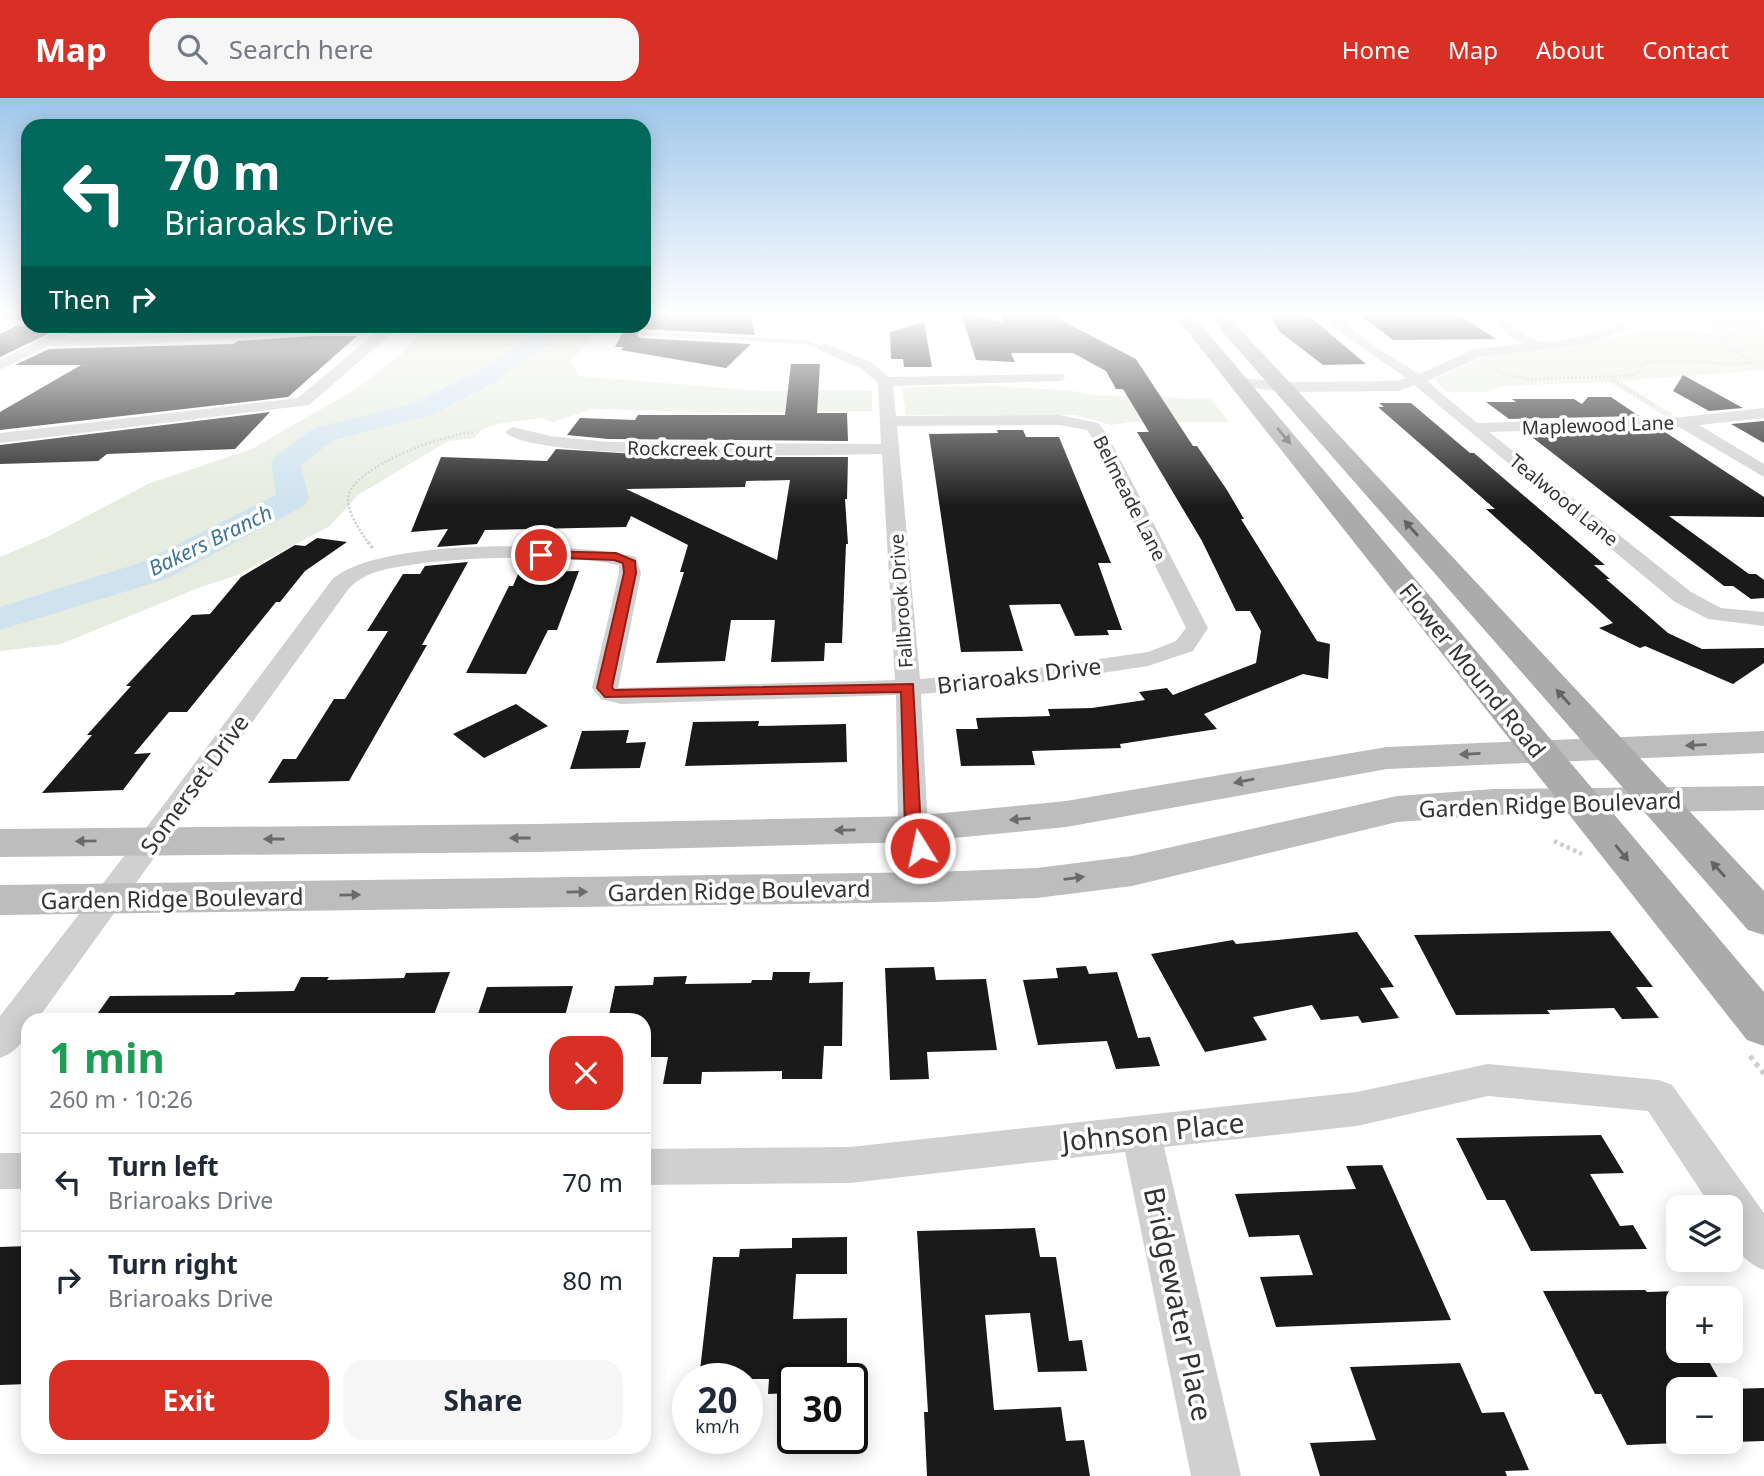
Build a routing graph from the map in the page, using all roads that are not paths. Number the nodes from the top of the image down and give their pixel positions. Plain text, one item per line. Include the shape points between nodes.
1 (331, 377) edge
2 (880, 377) edge
3 (1047, 377) edge
4 (1236, 377) edge
5 (1276, 377) edge
6 (1414, 377) edge
7 (1421, 377) edge
8 (1417, 379) junction
9 (885, 382) junction
10 (1241, 383) junction
11 (1281, 383) junction
12 (1764, 413) edge
13 (887, 421) junction
14 (1682, 422) junction
15 (1474, 429) junction
16 (513, 432) dead end
17 (0, 438) edge
18 (890, 449) junction
19 (1764, 472) edge
20 (373, 559) joint
21 (1764, 619) edge
22 (1192, 641) joint
23 (908, 687) junction
24 (1764, 742) edge
25 (1609, 748) junction
26 (1538, 751) junction
27 (1764, 798) edge
28 (1579, 800) junction
29 (1656, 800) junction
30 (913, 829) junction
31 (154, 840) junction
32 (0, 844) edge
33 (933, 887) junction
34 (110, 898) junction
35 (0, 900) edge
36 (1764, 919) edge
37 (23, 1013) edge
38 (21, 1015) edge
39 (1764, 1026) edge
40 (0, 1043) edge
41 (1141, 1133) junction
42 (651, 1167) edge
43 (0, 1171) edge
44 (21, 1171) edge
45 (1764, 1248) edge
46 (1216, 1476) edge

1 - 17 street via 303,402
2 - 9 street
3 - 9 street
4 - 10 main road, Flower Mound Road
5 - 11 main road, Flower Mound Road
6 - 8 street, Tealwood Lane
7 - 8 street
8 - 11 street via 1398,386
8 - 15 street, Tealwood Lane
9 - 13 street, Fallbrook Drive
10 - 11 street
10 -> 26 main road, Flower Mound Road
25 -> 11 main road, Flower Mound Road
12 - 14 street, Maplewood Lane
13 - 18 street, Fallbrook Drive
13 - 22 street, Belmeade Lane via 1059,420 1092,426 1197,628
14 - 15 street, Maplewood Lane
14 - 19 street
15 - 21 street, Tealwood Lane via 1684,597 1716,614
16 - 18 street, Rockcreek Court via 542,442 615,447
18 - 23 street, Fallbrook Drive
20 - 23 street, Briaroaks Drive via 590,554 629,561 604,688 610,694
20 - 31 street, Somerset Drive via 348,576
22 - 23 street, Briaroaks Drive via 1178,650 1141,659 1038,676
23 - 30 street, Fallbrook Drive
24 -> 25 main road
25 - 26 main road
25 - 29 main road, Flower Mound Road
26 - 28 main road, Flower Mound Road
26 -> 30 main road via 1387,758 1066,814
27 - 29 main road, Garden Ridge Boulevard
28 - 29 main road, Garden Ridge Boulevard
33 -> 28 main road, Garden Ridge Boulevard via 1037,883 1132,871 1397,809
28 -> 39 main road, Flower Mound Road
36 -> 29 main road, Flower Mound Road
30 -> 31 main road via 537,838
30 - 33 street, Fallbrook Drive
31 -> 32 main road
31 - 34 street, Somerset Drive
34 -> 33 main road, Garden Ridge Boulevard
34 - 35 main road, Garden Ridge Boulevard
34 - 37 street, Somerset Drive
38 - 40 street, Somerset Drive
41 - 42 street, Johnson Place via 850,1165
41 - 45 street, Johnson Place via 1357,1109 1488,1080 1659,1096
41 - 46 street, Bridgewater Place
43 - 44 street

